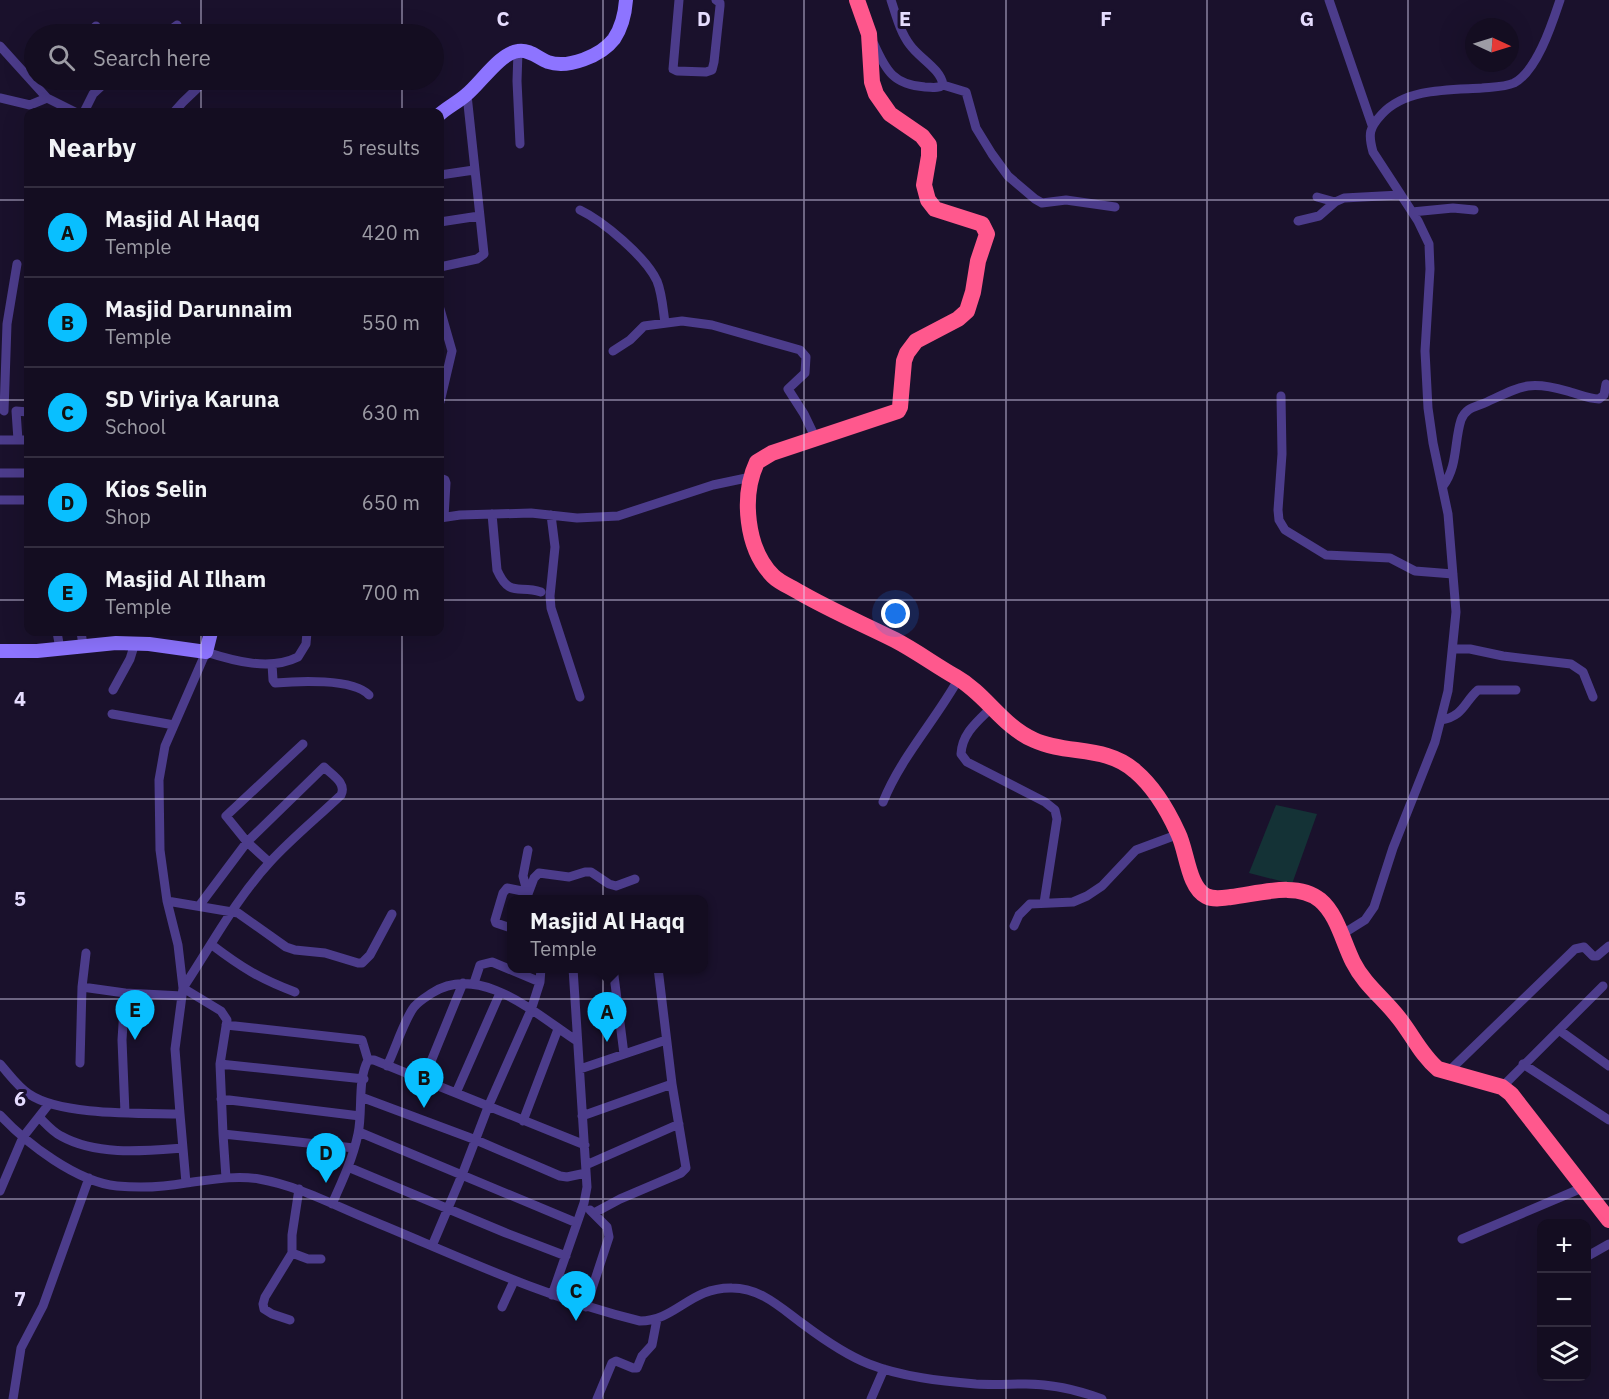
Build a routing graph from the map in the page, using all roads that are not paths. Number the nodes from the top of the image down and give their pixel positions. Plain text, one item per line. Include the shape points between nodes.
1 (626, 0) edge
2 (679, 0) edge
3 (716, 0) edge
4 (857, 0) edge
5 (891, 0) edge
6 (1329, 0) edge
7 (1560, 0) edge
8 (869, 34) junction
9 (0, 46) edge
10 (518, 51) junction
11 (24, 73) edge
12 (943, 85) junction
13 (40, 90) edge
14 (97, 90) edge
15 (196, 90) edge
16 (466, 95) junction
17 (0, 98) edge
18 (47, 98) junction
19 (60, 108) edge
20 (86, 108) edge
21 (178, 108) edge
22 (444, 111) edge
23 (1372, 125) junction
24 (520, 144) dead end
25 (474, 170) junction
26 (444, 174) edge
27 (1400, 195) junction
28 (1317, 197) dead end
29 (1335, 202) junction
30 (1115, 207) dead end
31 (580, 210) dead end
32 (1474, 210) dead end
33 (1412, 212) junction
34 (479, 216) junction
35 (444, 221) edge
36 (1298, 221) dead end
37 (17, 264) dead end
38 (444, 266) edge
39 (444, 323) edge
40 (665, 323) junction
41 (3, 337) edge
42 (613, 351) dead end
43 (444, 373) edge
44 (1606, 384) dead end
45 (2, 388) edge
46 (1281, 396) dead end
47 (2, 411) edge
48 (16, 411) junction
49 (24, 412) edge
50 (816, 439) junction
51 (0, 440) edge
52 (23, 440) edge
53 (0, 473) edge
54 (24, 473) edge
55 (751, 477) junction
56 (444, 479) edge
57 (1443, 486) junction
58 (0, 500) edge
59 (24, 500) edge
60 (444, 500) edge
61 (492, 514) junction
62 (552, 515) junction
63 (444, 517) edge
64 (1454, 574) junction
65 (541, 592) dead end
66 (58, 636) edge
67 (210, 636) edge
68 (307, 636) edge
69 (82, 638) edge
70 (135, 644) junction
71 (60, 649) junction
72 (1454, 649) junction
73 (0, 651) edge
74 (206, 652) junction
75 (272, 664) junction
76 (959, 678) junction
77 (113, 690) dead end
78 (1516, 690) dead end
79 (369, 695) dead end
80 (580, 697) dead end
81 (1593, 697) dead end
82 (992, 707) junction
83 (112, 714) dead end
84 (1441, 720) junction
85 (174, 725) junction
86 (303, 744) dead end
87 (882, 802) dead end
88 (1179, 834) junction
89 (247, 842) junction
90 (528, 850) dead end
91 (270, 862) junction
92 (635, 879) dead end
93 (529, 895) edge
94 (167, 901) junction
95 (1044, 903) junction
96 (199, 906) junction
97 (231, 912) junction
98 (392, 914) dead end
99 (507, 926) edge
100 (1014, 926) dead end
101 (1341, 934) junction
102 (212, 945) junction
103 (1609, 946) edge
104 (86, 952) dead end
105 (507, 969) edge
106 (518, 973) edge
107 (541, 973) edge
108 (573, 973) edge
109 (614, 973) edge
110 (658, 973) edge
111 (540, 982) junction
112 (463, 983) junction
113 (474, 983) junction
114 (1603, 986) dead end
115 (82, 987) junction
116 (182, 992) junction
117 (295, 992) dead end
118 (125, 993) junction
119 (500, 993) junction
120 (531, 1010) junction
121 (226, 1025) junction
122 (558, 1029) junction
123 (1558, 1030) junction
124 (666, 1040) junction
125 (577, 1041) junction
126 (624, 1054) junction
127 (368, 1060) junction
128 (0, 1064) edge
129 (80, 1064) dead end
130 (220, 1064) junction
131 (1523, 1064) junction
132 (387, 1066) junction
133 (1609, 1066) edge
134 (580, 1069) junction
135 (1448, 1072) junction
136 (364, 1079) junction
137 (423, 1081) junction
138 (672, 1084) junction
139 (1502, 1087) junction
140 (456, 1093) junction
141 (361, 1097) junction
142 (221, 1099) junction
143 (49, 1104) junction
144 (488, 1107) junction
145 (124, 1113) junction
146 (180, 1114) junction
147 (360, 1116) junction
148 (582, 1116) junction
149 (1, 1117) edge
150 (39, 1118) junction
151 (523, 1120) junction
152 (1609, 1120) edge
153 (679, 1124) junction
154 (359, 1132) junction
155 (222, 1134) junction
156 (23, 1137) junction
157 (476, 1140) junction
158 (585, 1145) junction
159 (183, 1148) junction
160 (354, 1148) junction
161 (348, 1167) junction
162 (586, 1169) junction
163 (462, 1175) junction
164 (89, 1178) junction
165 (226, 1178) junction
166 (186, 1183) junction
167 (1582, 1188) junction
168 (299, 1189) junction
169 (0, 1191) edge
170 (584, 1203) junction
171 (332, 1204) junction
172 (447, 1208) junction
173 (594, 1213) junction
174 (1609, 1220) edge
175 (578, 1223) junction
176 (1462, 1239) dead end
177 (1609, 1244) edge
178 (432, 1246) junction
179 (292, 1253) junction
180 (1591, 1255) edge
181 (566, 1256) junction
182 (321, 1259) dead end
183 (514, 1281) junction
184 (552, 1295) junction
185 (502, 1307) dead end
186 (586, 1307) junction
187 (657, 1319) junction
188 (290, 1320) dead end
189 (884, 1369) junction
190 (13, 1399) edge
191 (597, 1399) edge
192 (871, 1399) edge
193 (1102, 1399) edge

1 - 10 street via 624,18 613,40 578,62 562,65
2 - 3 street via 672,68 706,72 712,70 714,62 720,6
4 - 8 highway
5 - 12 street via 909,44
6 - 23 street
7 - 23 street via 1538,56 1527,73 1513,83 1406,98 1386,110
8 - 12 street via 891,75 915,86
8 - 50 highway via 876,94 890,114 929,144 924,185 928,200 935,209 982,224 987,234 966,311 909,348 899,409
9 - 11 street
10 - 16 street via 505,57
10 - 24 street
12 - 30 street via 966,92 976,128 992,154 1008,176 1035,199 1042,203 1066,200
13 - 18 street
14 - 20 street
15 - 21 street
16 - 22 street
16 - 25 street
17 - 18 street via 30,105
18 - 19 street
23 - 27 street via 1373,152
25 - 26 street
25 - 34 street
27 - 29 street via 1350,196
27 - 33 street
28 - 29 street
29 - 36 street via 1319,216
31 - 40 street via 616,235 651,272 658,284
32 - 33 street
33 - 57 street via 1426,235 1431,257 1425,351 1433,443
34 - 35 street
34 - 38 street via 482,257
37 - 41 street
39 - 43 street via 452,351
40 - 42 street via 644,326
40 - 50 street via 705,323 801,351 806,360 805,373 788,389
41 - 45 street
44 - 57 street via 1599,399 1536,385 1472,407 1463,414 1454,464
45 - 47 street
46 - 64 street via 1278,510 1285,530 1326,555 1390,558 1415,571
47 - 48 street
48 - 49 street
48 - 52 street
50 - 55 highway via 765,456 757,462
51 - 52 street
53 - 54 street
55 - 62 street via 713,485 618,516
55 - 76 highway via 749,504 754,547 774,578 898,641
56 - 60 street
57 - 64 street
58 - 59 street
61 - 62 street
61 - 63 street
61 - 65 street via 501,578 512,589
62 - 80 street via 555,547 551,608
64 - 72 street
66 - 71 street
67 - 74 street
68 - 75 street via 298,657
69 - 70 street
69 - 71 street
70 - 74 street
70 - 77 street
71 - 73 street
72 - 81 street via 1571,664 1583,672
72 - 84 street
74 - 75 street via 243,662
74 - 85 street
75 - 79 street via 275,683 349,685
76 - 82 highway
76 - 87 street via 903,761
78 - 84 street via 1478,690 1462,711
82 - 88 highway via 1003,720 1031,739 1101,753 1129,766 1165,807
82 - 95 street via 969,730 961,754 967,762 1055,810 1057,819
83 - 85 street
84 - 101 street via 1374,907 1365,920
85 - 94 street via 161,762 157,803
86 - 89 street via 227,813 227,819
88 - 95 street via 1136,850 1087,896 1073,902
88 - 101 highway via 1193,882 1203,895 1218,899 1299,890 1326,906
89 - 91 street
89 - 91 street via 324,767 343,785 341,795
89 - 96 street
90 - 93 street via 523,876
91 - 97 street
92 - 93 street via 616,886 591,872 569,877 539,873
93 - 99 street via 507,888 503,893 495,920
94 - 96 street
94 - 116 street
95 - 100 street via 1030,904
96 - 97 street
97 - 98 street via 243,916 286,947 358,963 370,955
97 - 102 street
101 - 135 highway via 1370,987 1400,1018 1431,1062
102 - 116 street
102 - 117 street via 246,970
103 - 135 street via 1597,956 1582,947 1575,949
104 - 115 street
105 - 113 street via 490,962 480,965
106 - 111 street
107 - 111 street
108 - 125 street
109 - 126 street
110 - 124 street
111 - 120 street
112 - 113 street
112 - 132 street via 444,987 415,1006
112 - 137 street
113 - 119 street
114 - 123 street
115 - 118 street
115 - 129 street
116 - 118 street
116 - 121 street via 221,1011
116 - 146 street via 175,1049
118 - 145 street
119 - 120 street
119 - 140 street
120 - 122 street
120 - 144 street
121 - 127 street via 362,1040
121 - 130 street
122 - 125 street
122 - 151 street
123 - 131 street
123 - 133 street
124 - 126 street
124 - 138 street
125 - 134 street
126 - 134 street
127 - 132 street
127 - 136 street
128 - 143 street via 26,1093
130 - 136 street
130 - 142 street
131 - 139 street
131 - 152 street
132 - 137 street
134 - 148 street
135 - 139 highway
136 - 141 street
137 - 140 street
138 - 148 street
138 - 153 street
139 - 167 highway via 1520,1104
140 - 144 street
141 - 147 street
141 - 157 street
142 - 147 street
142 - 155 street
143 - 145 street
143 - 150 street
144 - 151 street
144 - 157 street
145 - 146 street
146 - 159 street
147 - 154 street
148 - 158 street
149 - 156 street
150 - 156 street
150 - 159 street via 60,1135 88,1146 133,1151
151 - 158 street
153 - 162 street
153 - 173 street via 684,1171
154 - 160 street
154 - 163 street
155 - 160 street
155 - 165 street
156 - 164 street
156 - 169 street
157 - 162 street via 560,1176
157 - 163 street
158 - 162 street
159 - 166 street
160 - 161 street
161 - 171 street
161 - 172 street
162 - 170 street
163 - 172 street
163 - 175 street
164 - 166 street via 117,1186
164 - 190 street via 43,1306 21,1348
165 - 166 street
165 - 168 street via 261,1179
167 - 174 highway
167 - 176 street
168 - 171 street
168 - 179 street
170 - 173 street
170 - 175 street
171 - 178 street
172 - 178 street
172 - 181 street
173 - 186 street via 607,1227 609,1237
175 - 181 street
177 - 180 street
178 - 183 street
179 - 182 street
179 - 188 street via 263,1304 272,1314
181 - 184 street
183 - 184 street
183 - 185 street
184 - 186 street
186 - 187 street via 640,1321
187 - 189 street via 714,1289 750,1289 856,1358
187 - 191 street via 652,1345 637,1368 612,1363
189 - 192 street
189 - 193 street via 976,1384 1060,1388

